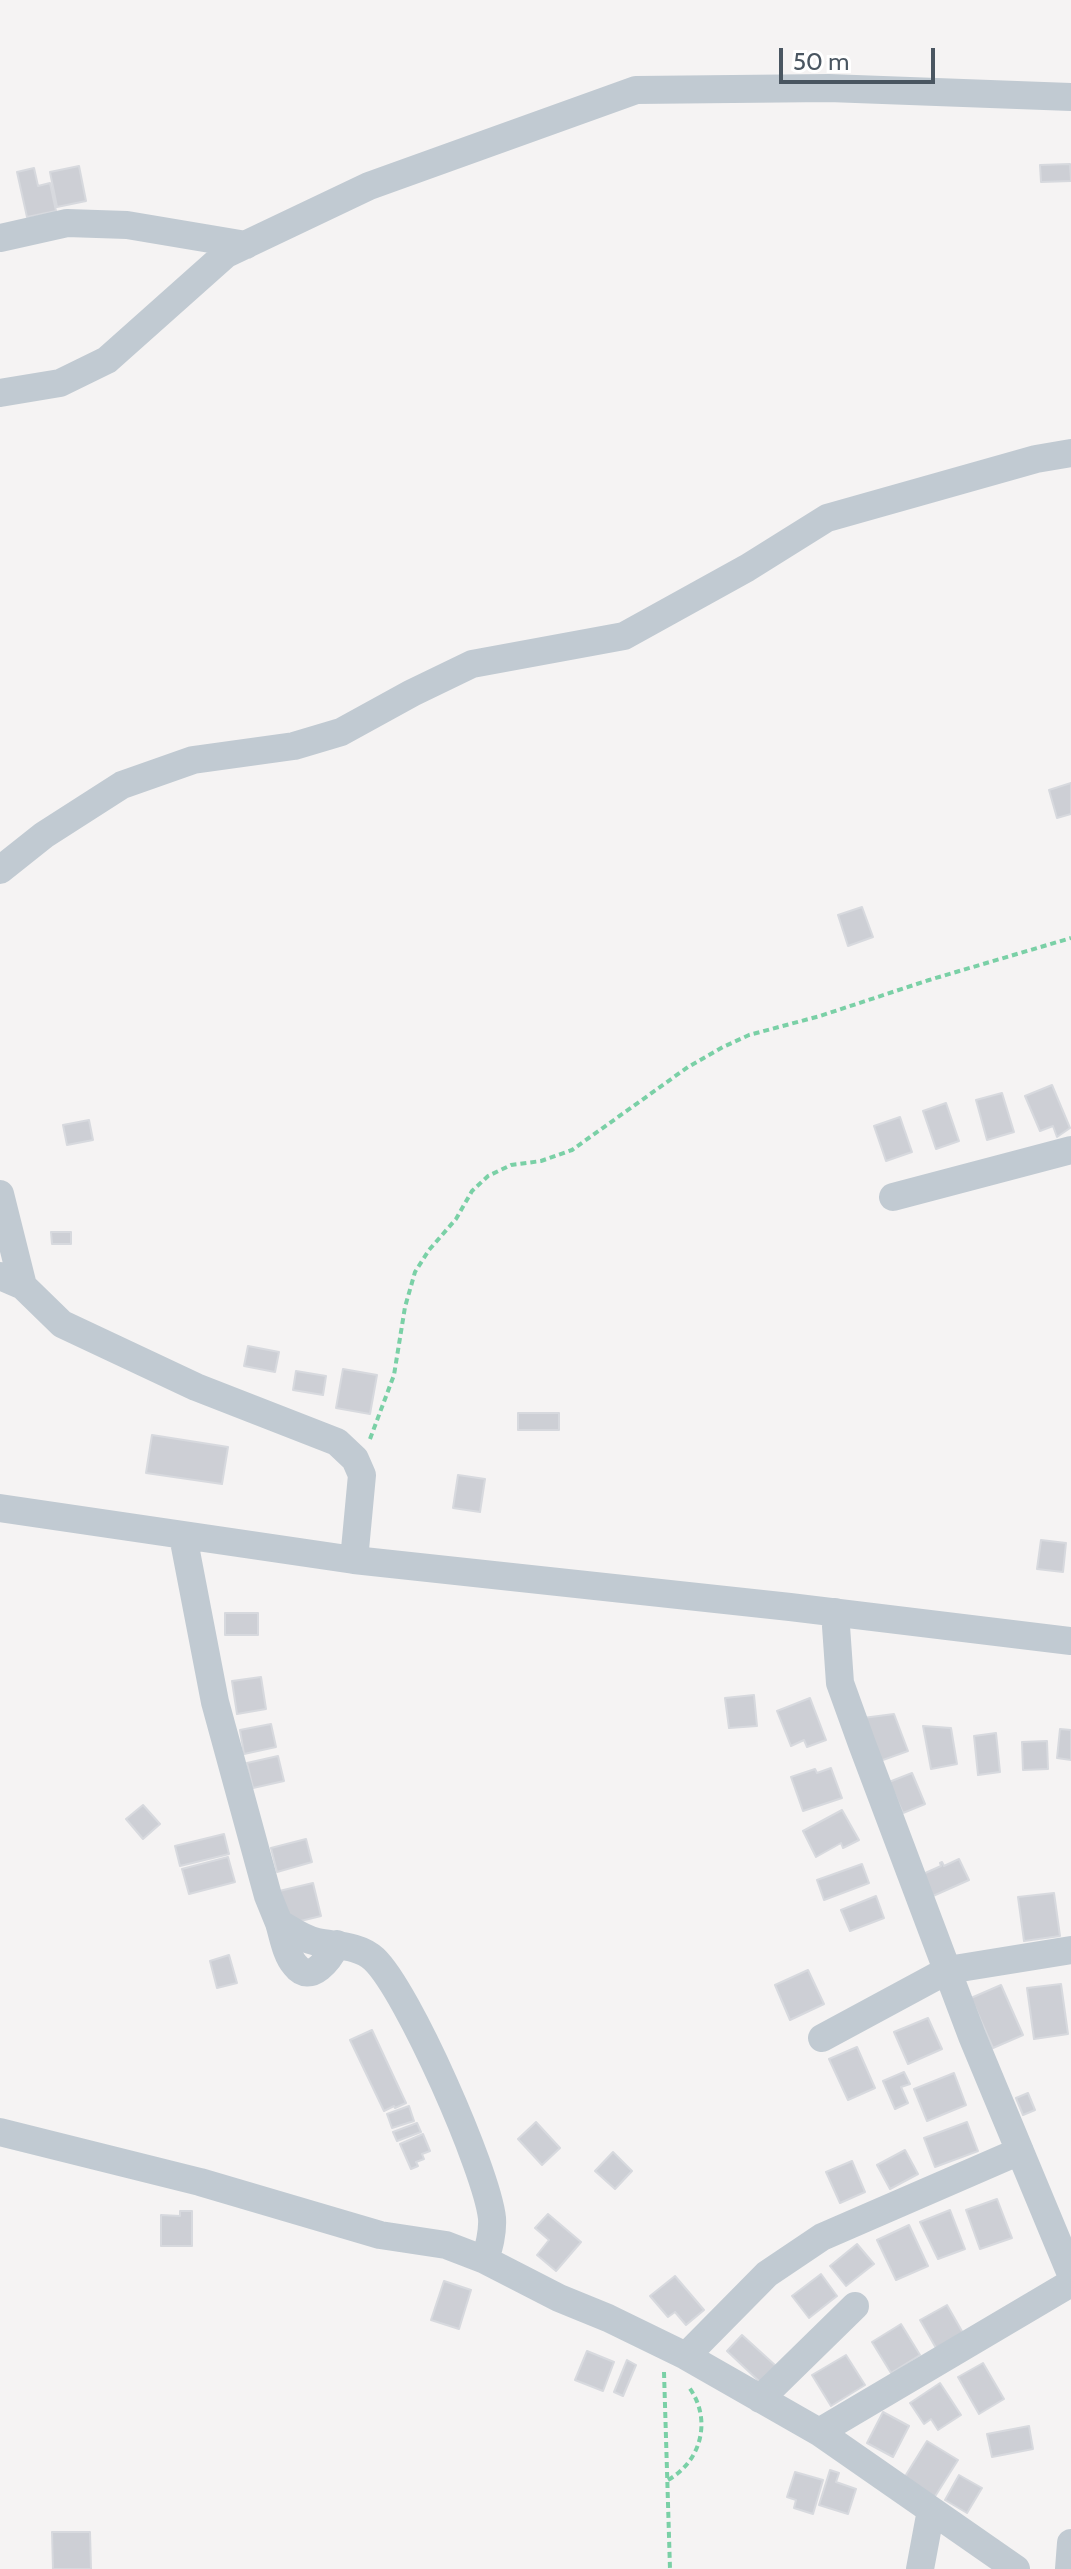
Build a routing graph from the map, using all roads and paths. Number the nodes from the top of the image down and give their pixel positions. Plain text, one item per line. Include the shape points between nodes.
1 (1071, 97) edge
2 (0, 238) edge
3 (246, 245) junction
4 (0, 393) edge
5 (1071, 453) edge
6 (0, 870) edge
7 (1071, 938) edge
8 (1071, 1150) edge
9 (0, 1194) edge
10 (893, 1197) dead end
11 (11, 1281) edge
12 (355, 1459) junction
13 (0, 1508) edge
14 (183, 1536) junction
15 (354, 1560) junction
16 (835, 1612) junction
17 (1071, 1641) edge
18 (1071, 1950) edge
19 (948, 1970) junction
20 (822, 2038) dead end
21 (0, 2132) edge
22 (1020, 2151) junction
23 (485, 2260) junction
24 (1071, 2274) edge
25 (1071, 2283) edge
26 (855, 2306) dead end
27 (672, 2358) junction
28 (760, 2399) junction
29 (819, 2432) junction
30 (668, 2480) junction
31 (931, 2510) junction
32 (1071, 2543) edge
33 (670, 2569) edge
34 (920, 2569) edge
35 (1016, 2569) edge
36 (1069, 2569) edge

1 - 3 street via 829,88 636,90 369,186
2 - 3 street via 67,223 127,225
3 - 4 street via 226,254 107,360 60,383
5 - 6 street via 827,518 624,636 472,664 341,732 294,746 193,760 122,785
7 - 12 path via 749,1035 688,1067 572,1150 488,1176 415,1272 389,1390 367,1448
8 - 10 street
9 - 11 street
11 - 12 street via 62,1324 196,1387 337,1442
12 - 15 street via 362,1475
13 - 14 street
14 - 15 street
14 - 23 street via 215,1702 279,1923 315,1942 363,1952 395,1987 474,2157 492,2218
15 - 16 street
16 - 17 street
16 - 19 street via 840,1683
18 - 19 street
19 - 20 street
19 - 22 street
21 - 23 street via 200,2182 380,2235 446,2245
22 - 24 street
22 - 27 street via 822,2237 767,2274
23 - 27 street
25 - 29 street
26 - 28 street
27 - 28 street
27 - 30 path
27 - 30 path via 699,2405 703,2424 687,2465
28 - 29 street
29 - 31 street
30 - 33 path
31 - 34 street
31 - 35 street
32 - 36 street

